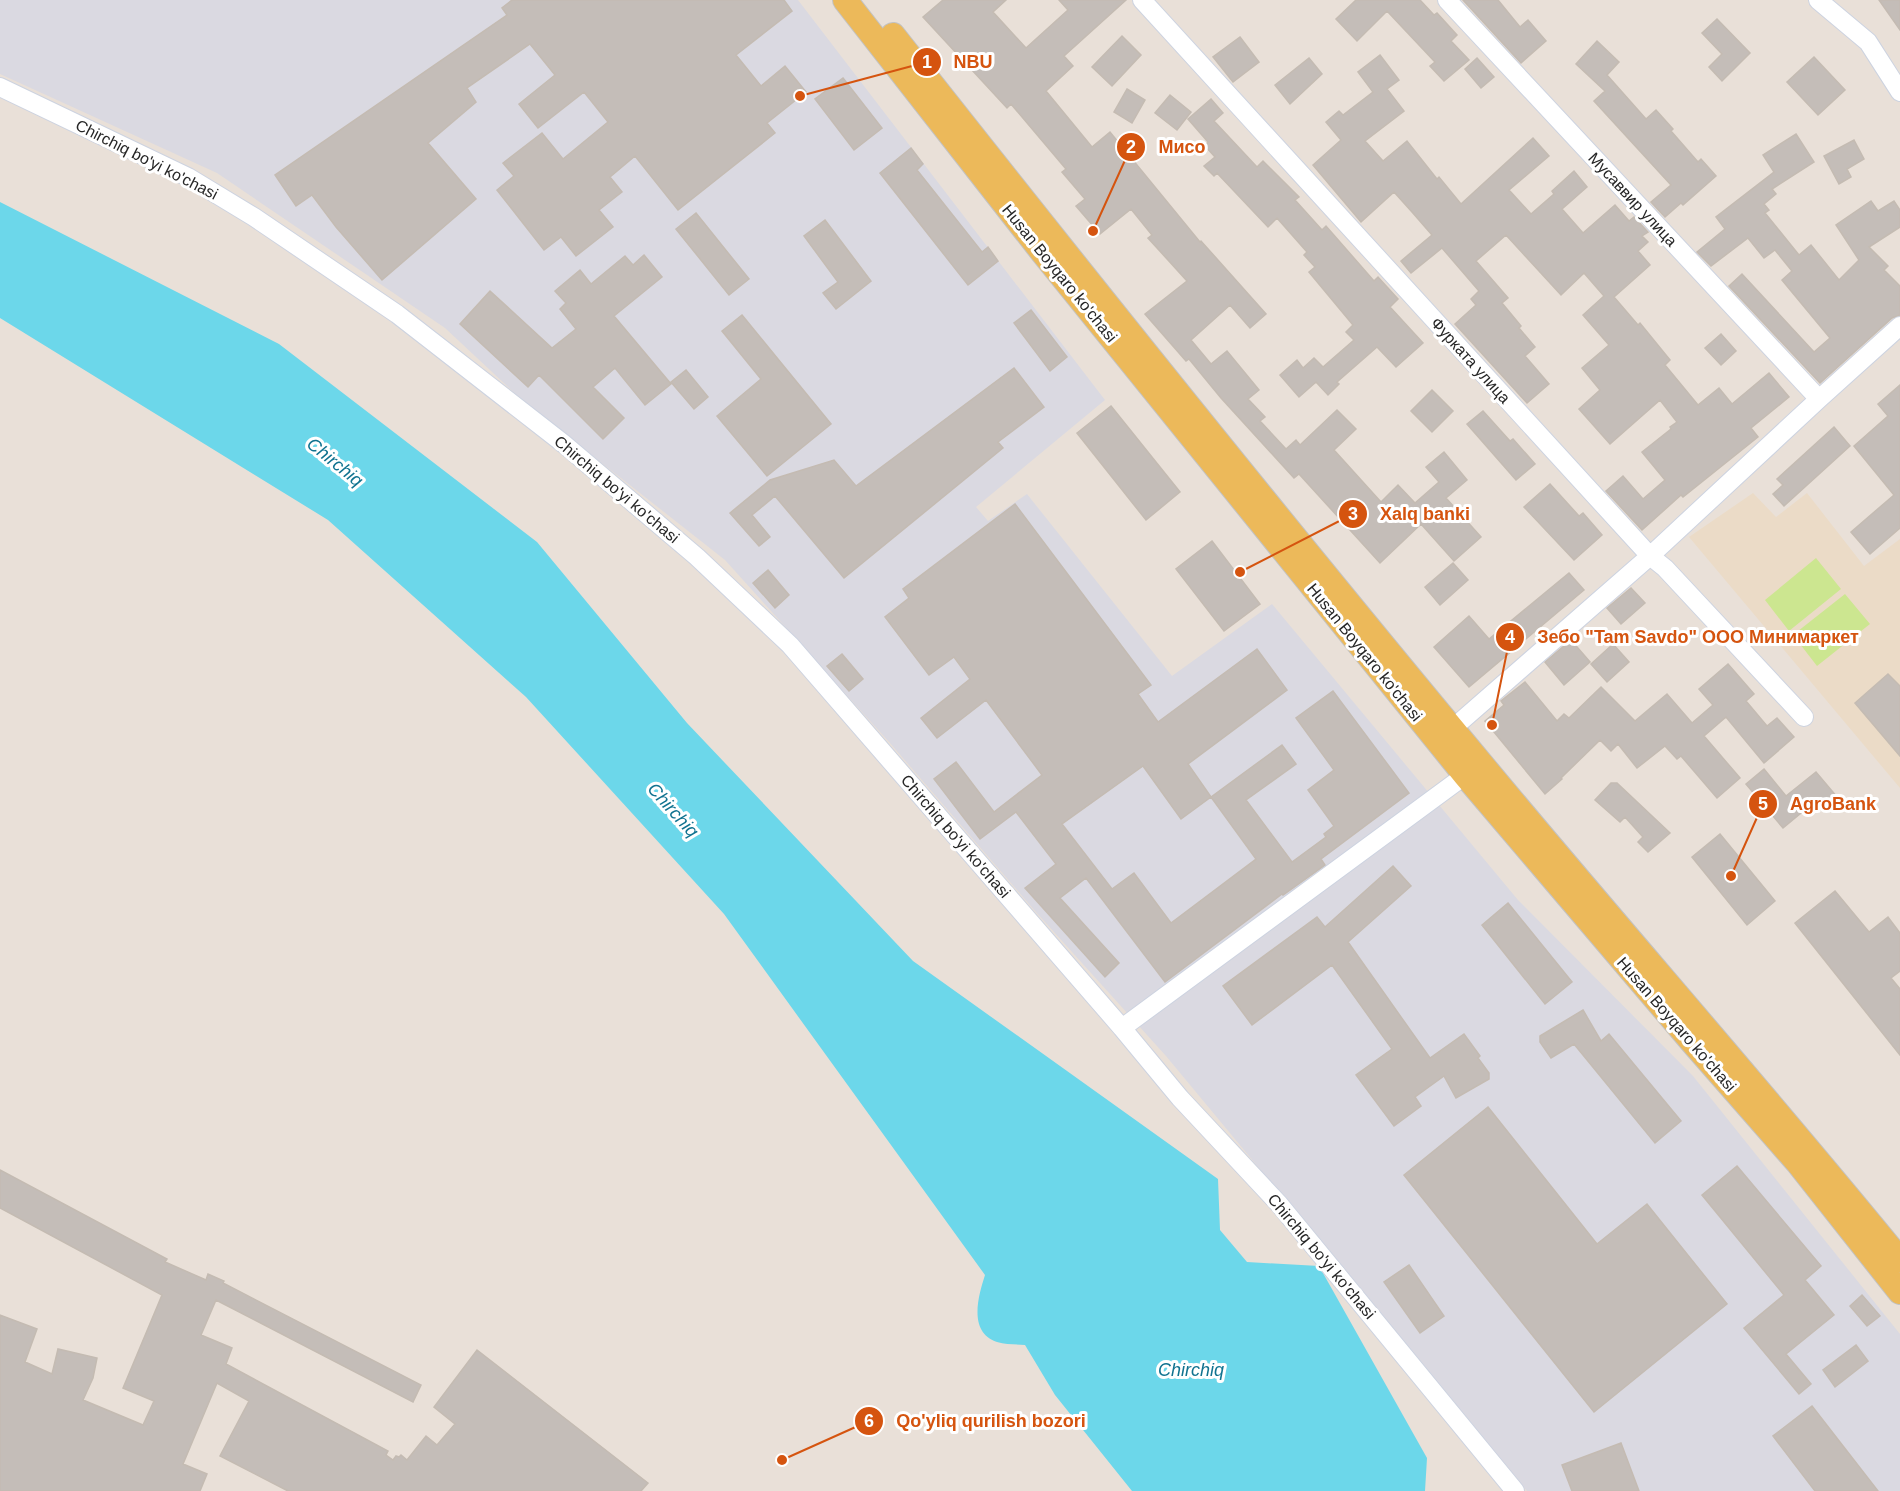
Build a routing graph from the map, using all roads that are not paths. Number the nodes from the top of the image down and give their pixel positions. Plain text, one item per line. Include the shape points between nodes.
1 (845, 0) edge
2 (866, 0) edge
3 (1142, 0) edge
4 (1446, 0) edge
5 (1818, 0) edge
6 (0, 87) edge
7 (1900, 92) edge
8 (1900, 326) edge
9 (1819, 399) junction
10 (1650, 556) junction
11 (1804, 717) dead end
12 (1445, 735) junction
13 (1473, 769) junction
14 (1122, 1028) junction
15 (1900, 1260) edge
16 (1900, 1292) edge
17 (1515, 1491) edge

1 - 12 main road, Husan Boyqaro ko'chasi via 1044,253
2 - 12 main road, Husan Boyqaro ko'chasi
3 - 10 street, Фурката улица
4 - 9 street, Мусаввир улица
5 - 7 street via 1868,42
6 - 14 street, Chirchiq bo'yi ko'chasi via 188,177 254,217 397,314 619,489 790,645
8 - 9 street
9 - 10 street
10 - 11 street, Фурката улица
10 - 12 street
12 - 13 main road, Husan Boyqaro ko'chasi
13 - 14 street
13 - 15 main road, Husan Boyqaro ko'chasi via 1804,1142
13 - 16 main road, Husan Boyqaro ko'chasi via 1679,1027 1798,1163
14 - 17 street, Chirchiq bo'yi ko'chasi via 1180,1098 1279,1204

